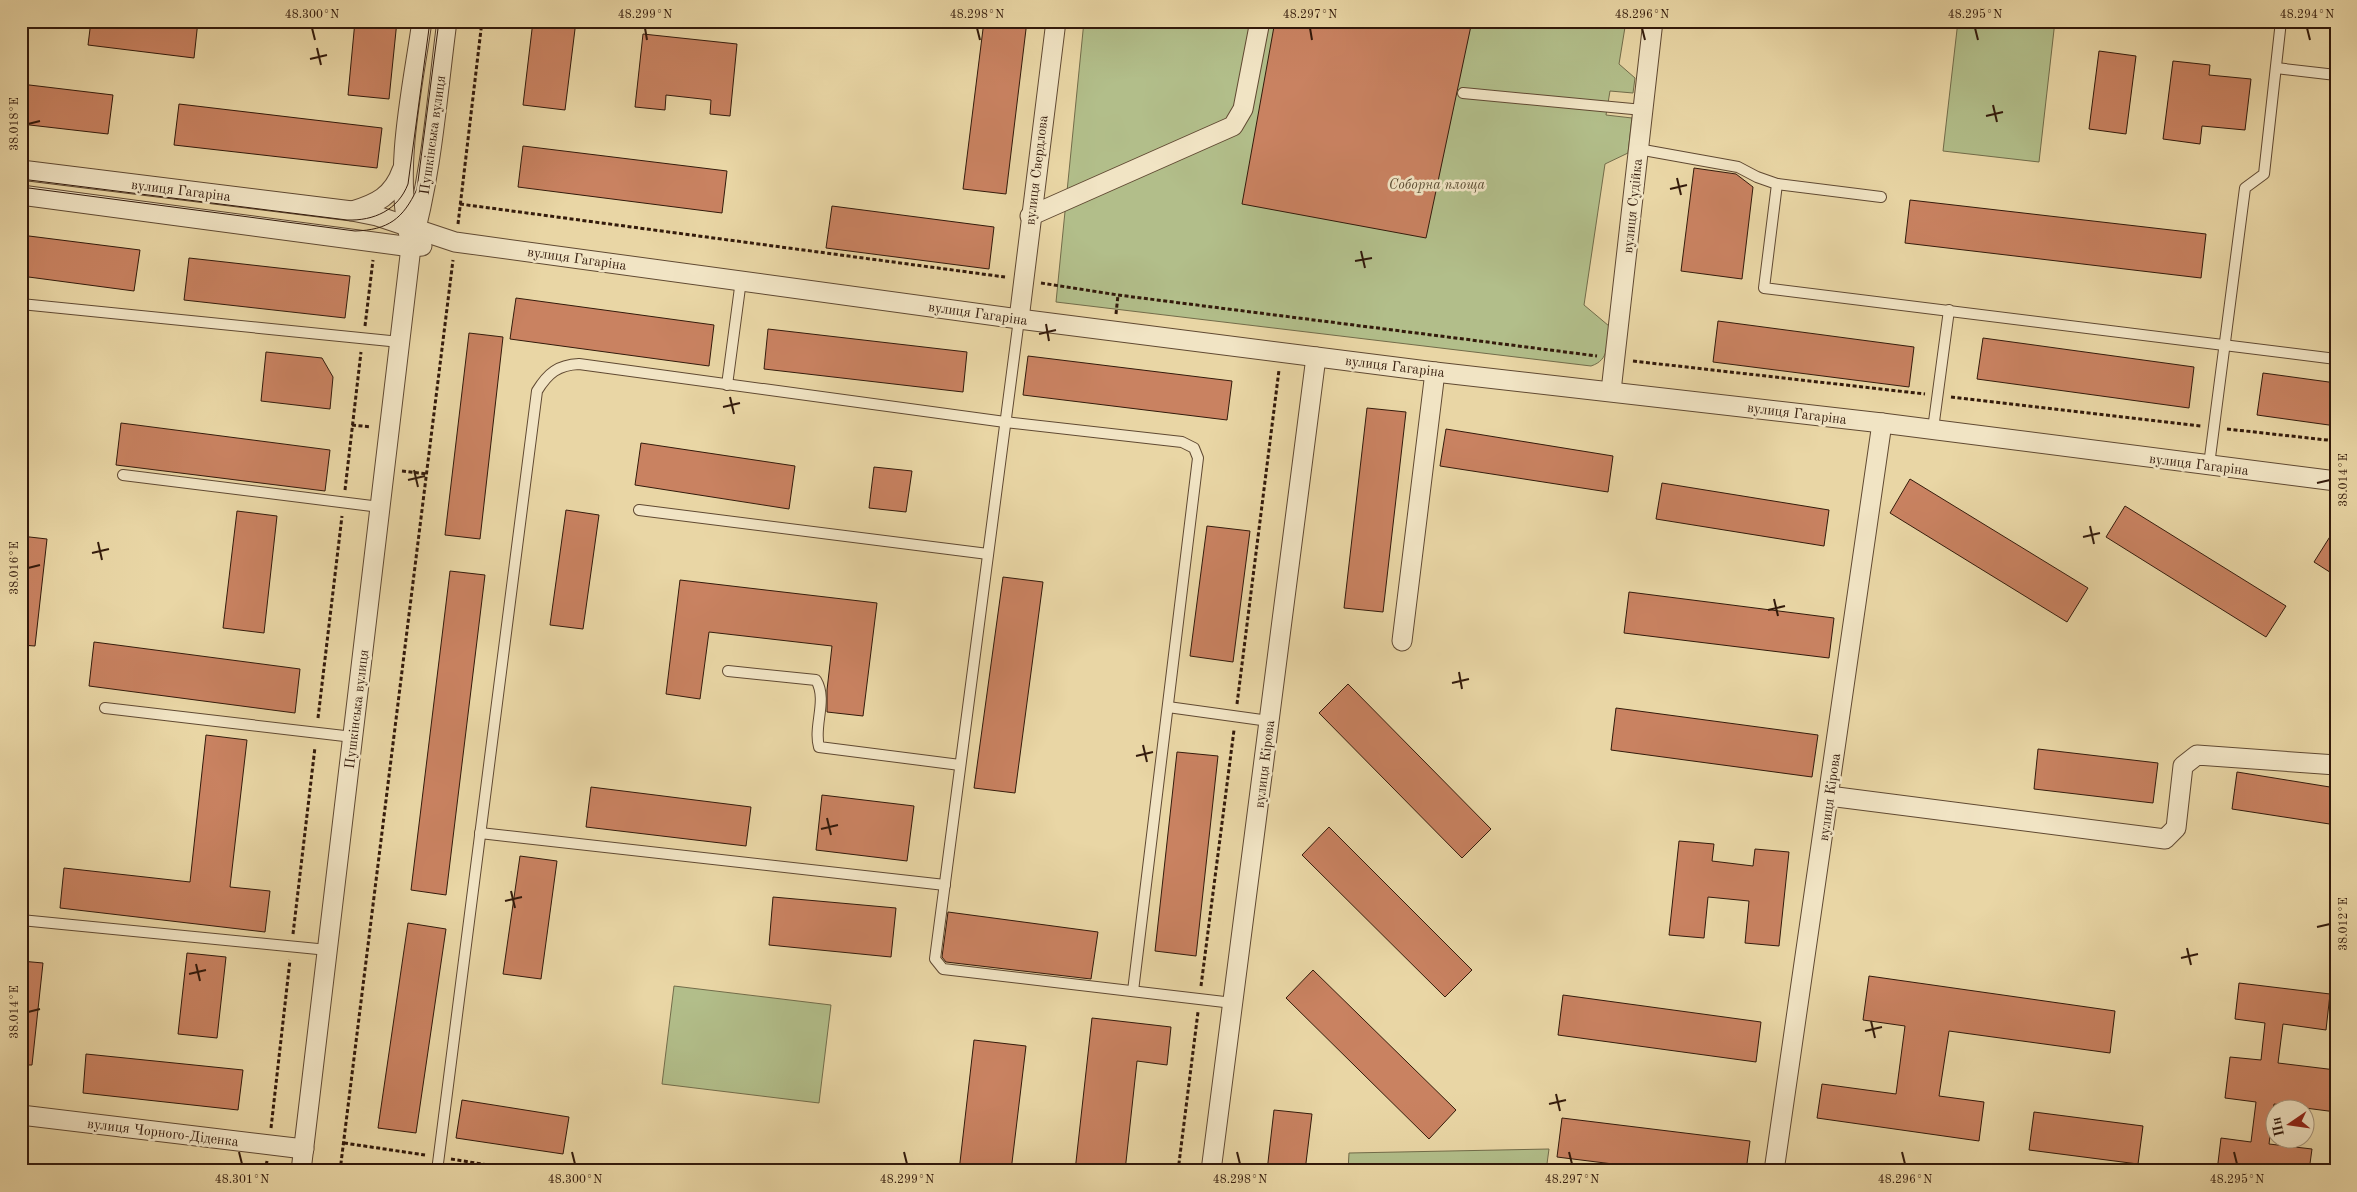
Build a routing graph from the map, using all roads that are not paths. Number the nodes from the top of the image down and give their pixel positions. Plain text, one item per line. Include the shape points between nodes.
1 (422, 21) edge
2 (447, 21) edge
3 (1056, 21) edge
4 (1260, 21) edge
5 (1654, 21) edge
6 (2281, 21) edge
7 (2276, 68) junction
8 (2336, 75) edge
9 (1463, 94) dead end
10 (1643, 110) junction
11 (1638, 149) junction
12 (403, 167) junction
13 (21, 170) edge
14 (1776, 184) junction
15 (21, 194) edge
16 (1881, 197) dead end
17 (352, 211) junction
18 (1030, 216) junction
19 (411, 227) junction
20 (455, 242) junction
21 (411, 247) junction
22 (742, 280) junction
23 (21, 304) edge
24 (1949, 310) junction
25 (1019, 319) junction
26 (400, 342) junction
27 (2224, 346) junction
28 (1316, 357) junction
29 (2336, 359) edge
30 (1435, 372) junction
31 (727, 384) junction
32 (1611, 391) junction
33 (1005, 422) junction
34 (1882, 423) junction
35 (1933, 429) junction
36 (2209, 465) junction
37 (123, 475) dead end
38 (2336, 481) edge
39 (380, 507) junction
40 (639, 510) dead end
41 (988, 554) junction
42 (1402, 642) dead end
43 (728, 671) dead end
44 (1168, 707) junction
45 (105, 708) dead end
46 (1269, 721) junction
47 (353, 737) junction
48 (960, 765) junction
49 (2336, 765) edge
50 (1829, 796) junction
51 (480, 833) junction
52 (945, 885) junction
53 (21, 920) edge
54 (328, 950) junction
55 (1133, 991) junction
56 (1233, 1003) junction
57 (21, 1115) edge
58 (304, 1149) junction
59 (301, 1171) edge
60 (437, 1171) edge
61 (1211, 1171) edge
62 (1774, 1171) edge

1 - 12 street, Пушкінська вулиця
2 - 19 street, Пушкінська вулиця via 426,182
3 - 18 street, вулиця Свердлова
4 - 18 street via 1243,109 1233,126
5 - 10 street, вулиця Судійка
6 - 7 lane
7 - 8 lane
7 - 27 lane via 2264,174 2245,188
9 - 10 lane
10 - 11 street, вулиця Судійка
11 - 14 lane via 1738,167
11 - 32 street, вулиця Судійка
12 - 17 street via 398,180 382,198 375,204
12 - 19 street, Пушкінська вулиця via 403,197
13 - 17 street, вулиця Гагаріна
14 - 16 lane
14 - 24 lane via 1764,288
15 - 21 street, вулиця Гагаріна
17 - 19 street, вулиця Гагаріна
18 - 25 street, вулиця Свердлова
19 - 20 street, вулиця Гагаріна
19 - 21 street, Пушкінська вулиця
20 - 21 street, вулиця Гагаріна
20 - 22 street, вулиця Гагаріна
21 - 26 street, Пушкінська вулиця
22 - 25 street, вулиця Гагаріна
22 - 31 lane
23 - 26 lane
24 - 27 lane
24 - 35 lane
25 - 28 street, вулиця Гагаріна
25 - 33 lane
26 - 39 street, Пушкінська вулиця
27 - 29 lane
27 - 36 lane
28 - 30 street, вулиця Гагаріна
28 - 46 street, вулиця Кірова
30 - 32 street, вулиця Гагаріна
30 - 42 street
31 - 33 lane
31 - 51 lane via 579,364 557,368 544,379 537,391
32 - 34 street, вулиця Гагаріна
33 - 41 lane
33 - 44 lane via 1182,442 1194,448 1198,458
34 - 35 street, вулиця Гагаріна
34 - 50 street, вулиця Кірова
35 - 36 street, вулиця Гагаріна
36 - 38 street, вулиця Гагаріна
37 - 39 lane
39 - 47 street, Пушкінська вулиця
40 - 41 lane
41 - 48 lane
43 - 48 lane via 816,680 821,695 816,737 820,747
44 - 46 lane
44 - 55 lane
45 - 47 lane
46 - 56 street, вулиця Кірова
47 - 54 street, Пушкінська вулиця
48 - 52 lane
49 - 50 street via 2197,755 2184,766 2176,828 2165,838
50 - 62 street, вулиця Кірова
51 - 52 lane
51 - 60 lane
52 - 55 lane via 935,959 944,969
53 - 54 lane
54 - 58 street, Пушкінська вулиця
55 - 56 lane
56 - 61 street, вулиця Кірова
57 - 58 street, вулиця Чорного-Діденка
58 - 59 street, Пушкінська вулиця

